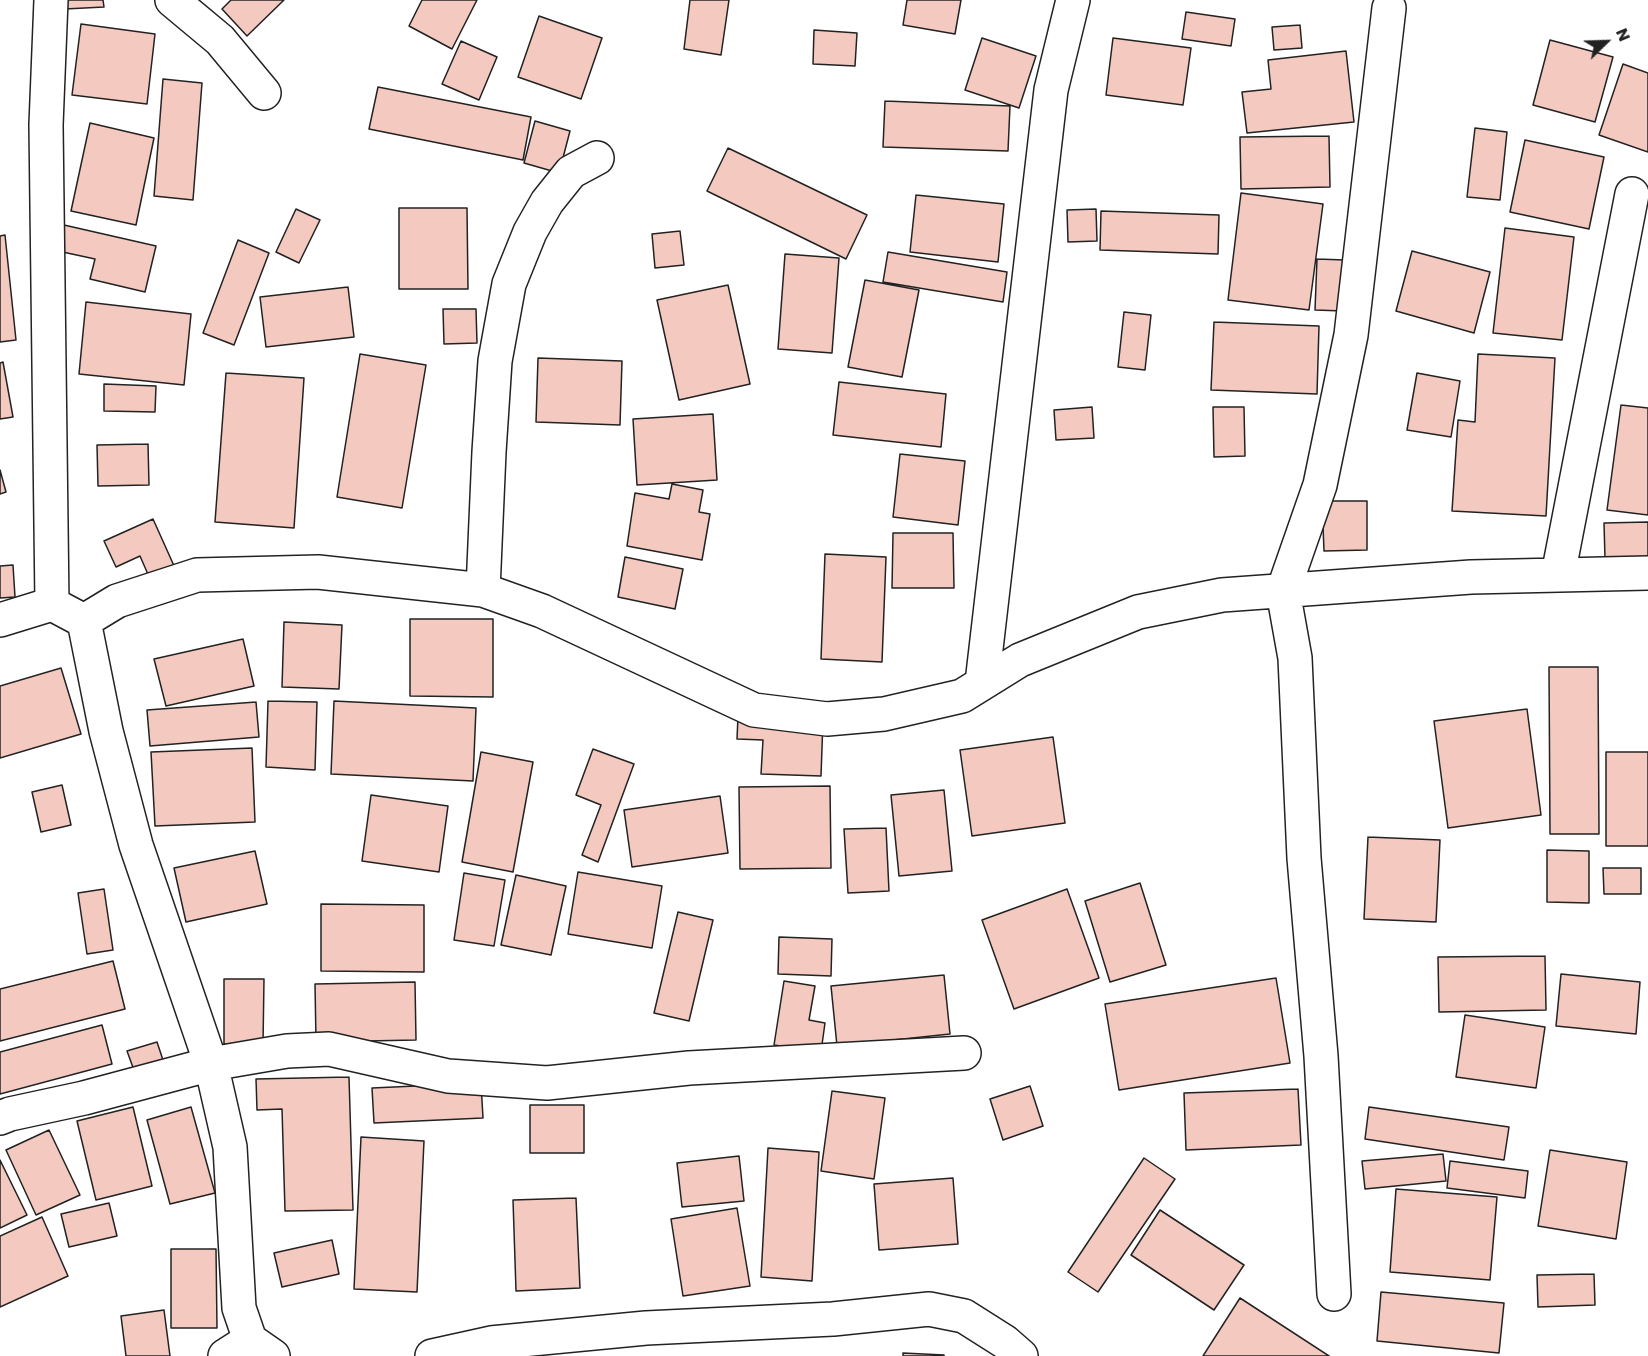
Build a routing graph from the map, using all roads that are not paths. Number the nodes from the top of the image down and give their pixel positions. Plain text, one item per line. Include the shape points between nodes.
1 (51, 0) edge
2 (172, 0) edge
3 (1073, 0) edge
4 (1389, 8) dead end
5 (264, 93) dead end
6 (597, 158) dead end
7 (1632, 194) dead end
8 (1648, 573) edge
9 (1558, 575) junction
10 (483, 590) junction
11 (1283, 591) junction
12 (52, 604) junction
13 (0, 620) edge
14 (84, 621) junction
15 (982, 683) junction
16 (964, 1053) dead end
17 (211, 1064) junction
18 (0, 1118) edge
19 (1334, 1294) dead end
20 (249, 1351) edge
21 (1009, 1351) edge
22 (432, 1356) edge

1 - 12 street via 46,125
2 - 5 street via 220,40
3 - 15 street via 1052,90
4 - 11 street via 1351,335 1320,485
6 - 10 street via 571,172 547,202 509,284 495,361
7 - 9 street
8 - 9 street
9 - 11 street via 1471,577
10 - 14 street via 318,572 197,575 117,601
10 - 15 street via 542,611 754,710 826,719 884,714 962,696
11 - 15 street via 1222,595 1138,612 1020,660
11 - 19 street via 1295,658 1304,858 1321,1056
12 - 13 street
12 - 14 street
14 - 17 street via 106,731 136,845
16 - 17 street via 689,1068 547,1083 448,1076 329,1049
17 - 18 street
17 - 20 street via 230,1146 238,1308
21 - 22 street via 964,1316 929,1309 833,1319 645,1328 491,1343

